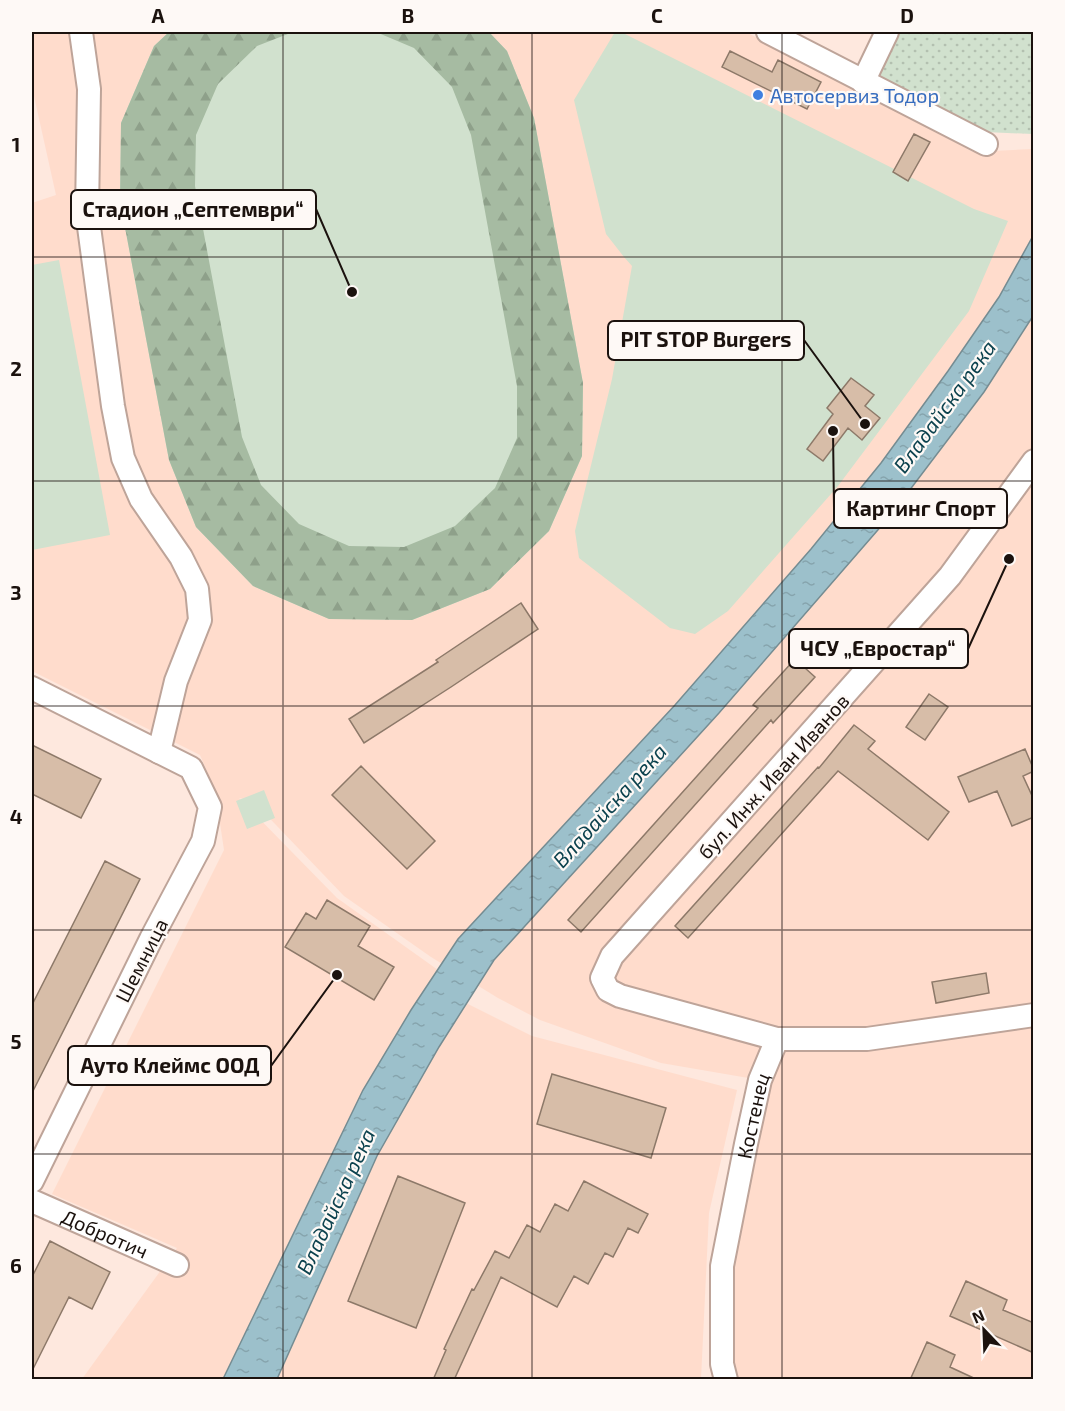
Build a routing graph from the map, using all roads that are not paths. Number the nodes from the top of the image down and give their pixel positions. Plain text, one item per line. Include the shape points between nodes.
1 (81, 32) edge
2 (768, 32) edge
3 (887, 32) edge
4 (863, 82) junction
5 (986, 144) dead end
6 (1034, 461) edge
7 (32, 688) edge
8 (159, 752) junction
9 (1034, 1016) edge
10 (777, 1040) junction
11 (32, 1181) edge
12 (32, 1201) edge
13 (177, 1265) dead end
14 (726, 1380) edge

1 - 8 street via 89,89 87,212 123,458 141,499 181,557 197,589 200,620 176,681
2 - 4 street
3 - 4 street
4 - 5 street
6 - 10 street, бул. Инж. Иван Иванов via 950,576 612,956 602,978 608,990 620,996
7 - 8 street, Шемница
8 - 11 street, Шемница via 190,768 210,807 203,841
9 - 10 street via 867,1039
10 - 14 street, Костенец via 760,1080 722,1266 722,1364
12 - 13 street, Добротич

